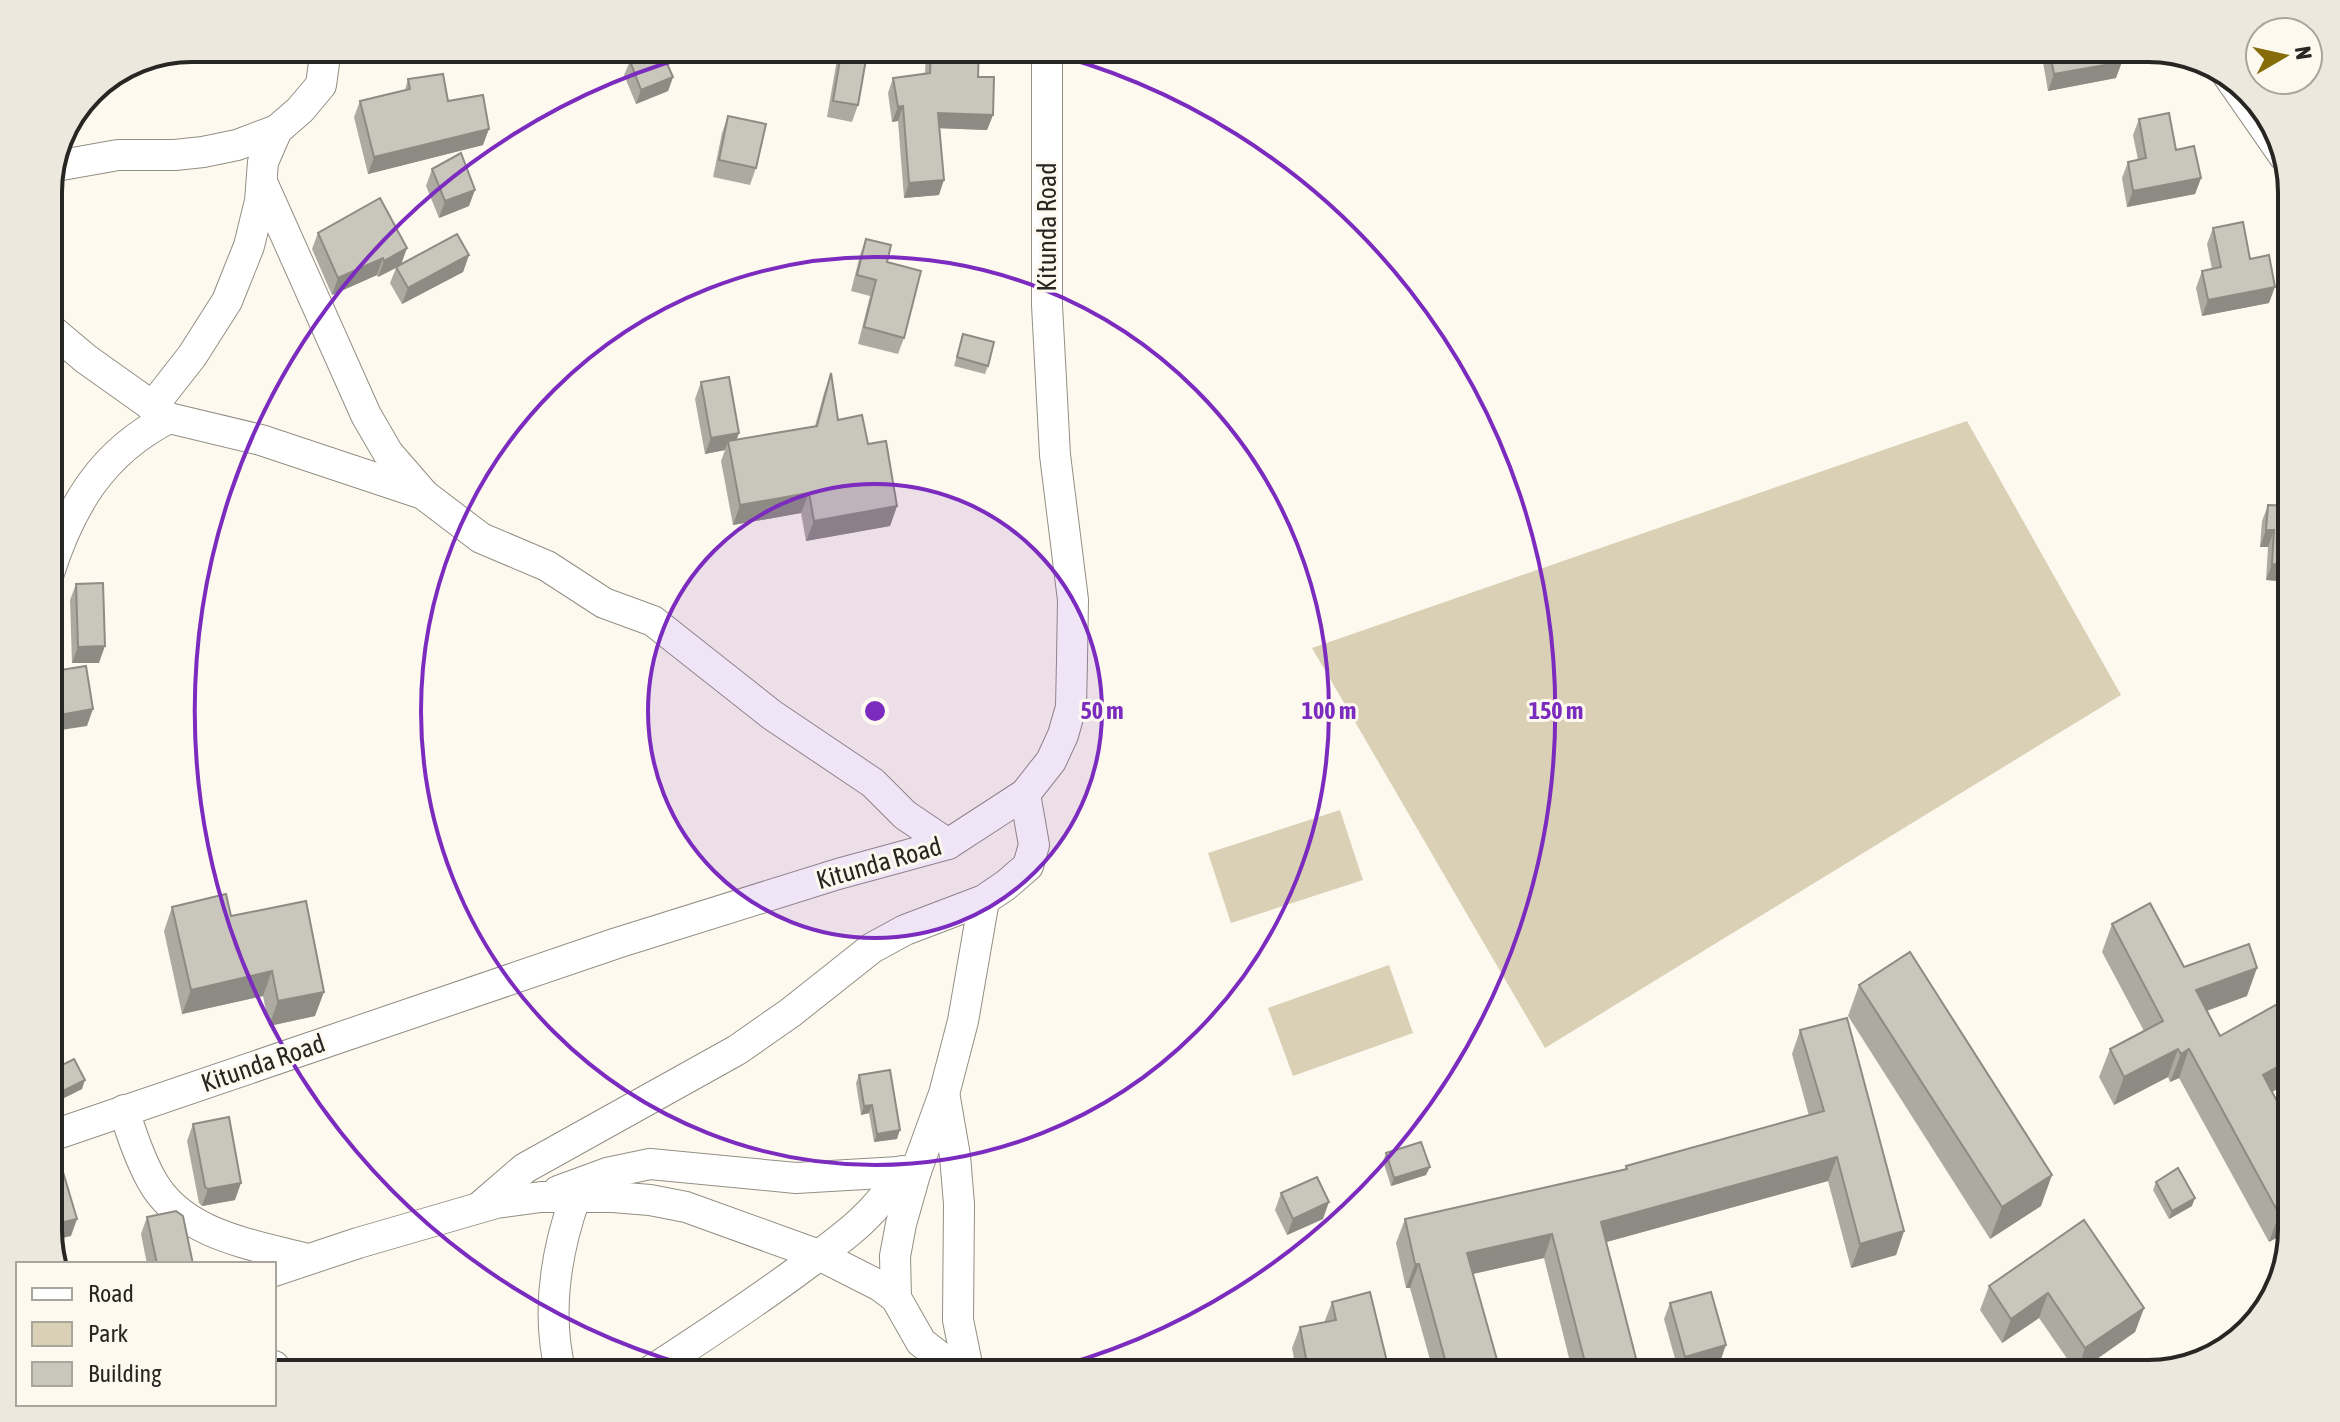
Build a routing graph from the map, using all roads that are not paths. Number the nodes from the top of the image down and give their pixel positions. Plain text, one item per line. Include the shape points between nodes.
1 (324, 62) edge
2 (1047, 62) edge
3 (277, 130) junction
4 (65, 164) edge
5 (262, 182) junction
6 (62, 339) edge
7 (161, 413) junction
8 (423, 494) junction
9 (62, 538) edge
10 (1025, 794) junction
11 (948, 844) junction
12 (984, 900) junction
13 (944, 1094) junction
14 (124, 1110) junction
15 (62, 1132) edge
16 (909, 1171) junction
17 (541, 1197) junction
18 (575, 1198) junction
19 (477, 1209) junction
20 (819, 1255) junction
21 (307, 1259) junction
22 (276, 1270) edge
23 (896, 1298) junction
24 (558, 1360) edge
25 (667, 1360) edge
26 (944, 1360) edge
27 (966, 1360) edge

1 - 3 street via 321,85
2 - 10 street, Kitunda Road via 1047,305 1055,455 1073,600 1071,707 1051,761
3 - 4 street via 203,152 118,155
3 - 5 street via 263,162
5 - 7 street via 249,246 227,301
5 - 8 street via 366,415 388,453
6 - 7 street
7 - 8 street
7 - 9 street via 92,481
8 - 11 street via 481,538 547,566 604,603 653,621
10 - 11 street, Kitunda Road
10 - 12 street via 1034,845 1028,866
11 - 14 street, Kitunda Road via 617,943
12 - 13 street
12 - 19 street via 872,948 737,1050 525,1168
13 - 16 street
13 - 27 street via 959,1204 958,1320
14 - 15 street, Kitunda Road
14 - 21 street via 152,1182 175,1209 203,1229
16 - 17 street via 796,1178 650,1164
16 - 20 street via 851,1233
16 - 23 street via 895,1256
17 - 18 street
17 - 19 street
18 - 20 street via 613,1197 686,1207
18 - 24 street via 553,1287
19 - 21 street
20 - 23 street
20 - 25 street
21 - 22 street
23 - 26 street via 921,1342

